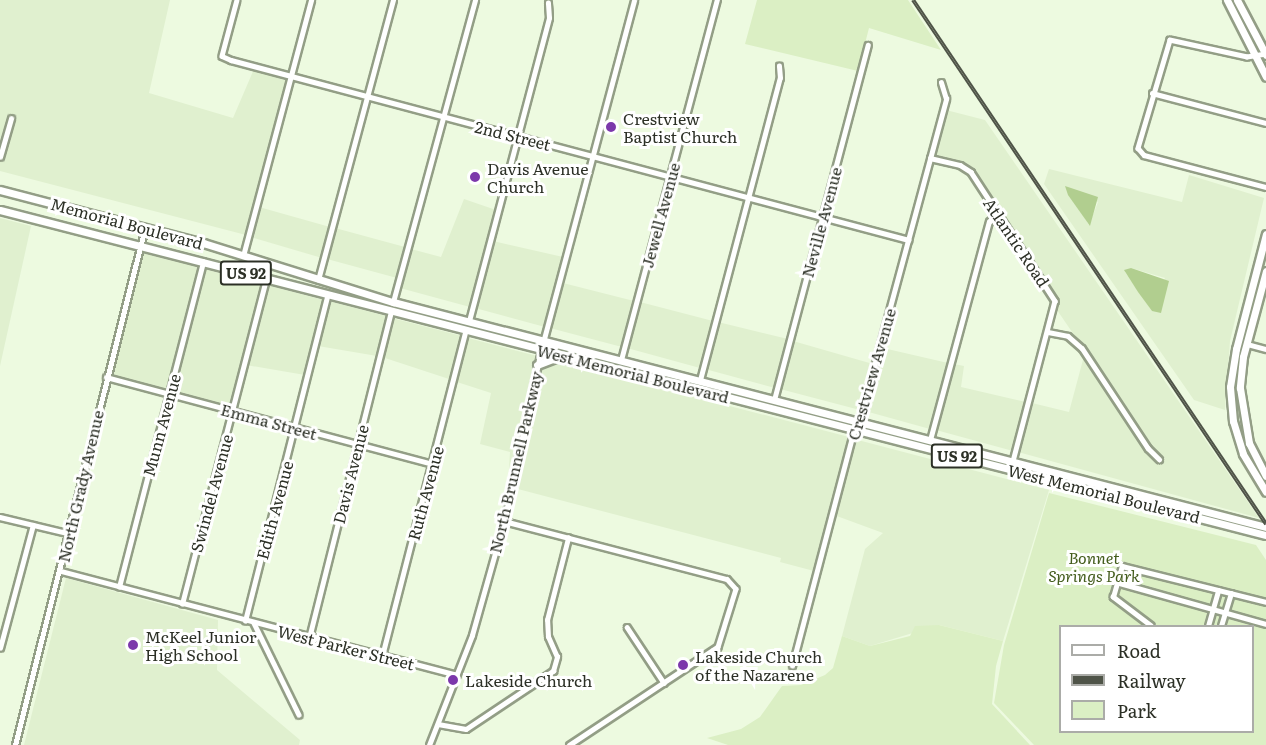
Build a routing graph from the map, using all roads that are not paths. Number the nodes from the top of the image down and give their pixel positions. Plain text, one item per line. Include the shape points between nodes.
1 (237, 0) edge
2 (312, 0) edge
3 (393, 0) edge
4 (475, 0) edge
5 (634, 0) edge
6 (717, 0) edge
7 (1227, 0) edge
8 (1237, 0) edge
9 (549, 3) dead end
10 (868, 45) dead end
11 (1266, 55) edge
12 (1256, 57) junction
13 (779, 66) dead end
14 (291, 76) junction
15 (1266, 77) edge
16 (941, 83) dead end
17 (1152, 93) junction
18 (368, 98) junction
19 (11, 118) dead end
20 (443, 118) junction
21 (1266, 123) edge
22 (518, 136) junction
23 (592, 156) junction
24 (0, 157) edge
25 (930, 158) junction
26 (670, 176) junction
27 (1266, 187) edge
28 (0, 190) edge
29 (749, 197) junction
30 (0, 210) edge
31 (997, 212) junction
32 (823, 217) junction
33 (145, 228) junction
34 (1266, 234) edge
35 (909, 240) junction
36 (141, 246) junction
37 (243, 256) junction
38 (203, 262) junction
39 (1266, 271) edge
40 (266, 279) junction
41 (318, 280) junction
42 (356, 292) joint
43 (328, 294) junction
44 (393, 302) junction
45 (1247, 305) junction
46 (374, 306) junction
47 (409, 306) junction
48 (391, 310) junction
49 (469, 321) junction
50 (466, 330) junction
51 (1048, 332) junction
52 (544, 340) junction
53 (1238, 341) junction
54 (1247, 344) junction
55 (1266, 349) edge
56 (541, 350) junction
57 (564, 356) junction
58 (621, 360) junction
59 (537, 365) junction
60 (106, 378) junction
61 (700, 380) junction
62 (674, 383) junction
63 (720, 385) junction
64 (696, 389) junction
65 (170, 394) junction
66 (774, 399) junction
67 (1241, 402) junction
68 (232, 411) junction
69 (860, 422) junction
70 (295, 428) junction
71 (854, 429) junction
72 (930, 440) junction
73 (358, 444) junction
74 (930, 449) junction
75 (1159, 459) dead end
76 (1013, 461) junction
77 (433, 464) junction
78 (1010, 470) junction
79 (1266, 476) edge
80 (1073, 477) junction
81 (1266, 492) edge
82 (0, 517) edge
83 (504, 521) junction
84 (33, 525) junction
85 (1266, 527) edge
86 (67, 532) junction
87 (1266, 535) edge
88 (568, 538) junction
89 (61, 571) junction
90 (1116, 582) junction
91 (119, 587) junction
92 (1218, 590) junction
93 (1230, 593) junction
94 (1266, 602) edge
95 (182, 604) junction
96 (1213, 609) junction
97 (1225, 613) junction
98 (245, 621) junction
99 (254, 623) junction
100 (1266, 624) edge
101 (1149, 625) edge
102 (1209, 625) edge
103 (1222, 625) edge
104 (627, 627) dead end
105 (309, 638) junction
106 (0, 648) edge
107 (382, 656) junction
108 (792, 666) dead end
109 (457, 675) junction
110 (664, 683) junction
111 (299, 715) dead end
112 (438, 724) junction
113 (15, 745) edge
114 (429, 745) edge
115 (570, 745) edge

1 - 14 street, 2nd Street via 222,56
2 - 14 street
3 - 18 street
4 - 20 street
5 - 23 street, North Brunnell Parkway
6 - 26 street, Jewell Avenue
7 - 12 main road
8 - 11 main road
9 - 22 street via 549,18
10 - 32 street, Neville Avenue
11 - 12 street
12 - 15 main road
12 - 17 street via 1170,40
13 - 29 street via 780,78
14 - 18 street, 2nd Street
14 - 37 street
16 - 25 street, Crestview Avenue via 946,99
17 - 21 street
17 - 27 street via 1138,148 1144,155
18 - 20 street, 2nd Street
18 - 41 street
19 - 24 street
20 - 22 street, 2nd Street
20 - 44 street
22 - 23 street, 2nd Street
22 - 49 street
23 - 26 street, 2nd Street
23 - 52 street, North Brunnell Parkway
25 - 31 street, Atlantic Road via 965,167
25 - 35 street, Crestview Avenue
26 - 29 street, 2nd Street
26 - 58 street, Jewell Avenue
28 - 33 main road, Memorial Boulevard / US 92
29 - 32 street, 2nd Street
29 - 61 street
30 - 36 main road, West Memorial Boulevard / US 92
31 - 51 street, Atlantic Road via 1053,296 1055,307
31 - 72 street via 989,222
32 - 35 street, 2nd Street
32 - 66 street, Neville Avenue
33 - 36 street, North Grady Avenue
33 - 37 main road, Memorial Boulevard / US 92
34 - 45 main road
35 - 69 street, Crestview Avenue
36 - 38 main road, West Memorial Boulevard / US 92
36 - 60 street, North Grady Avenue
37 - 41 main road, Memorial Boulevard / US 92
38 - 40 main road, West Memorial Boulevard / US 92
38 - 65 street, Munn Avenue
39 - 54 main road
40 - 43 main road, West Memorial Boulevard / US 92
40 - 68 street, Swindel Avenue
41 - 42 main road, Memorial Boulevard / US 92
42 - 44 main road, West Memorial Boulevard / US 92
43 - 46 main road, West Memorial Boulevard / US 92
43 - 70 street, Edith Avenue
44 - 46 main road
44 - 47 main road, West Memorial Boulevard / US 92
45 - 53 main road
45 - 54 main road
46 - 48 main road, West Memorial Boulevard / US 92
47 - 48 main road
47 - 49 main road, West Memorial Boulevard / US 92
48 - 50 main road, West Memorial Boulevard / US 92
48 - 73 street, Davis Avenue
49 - 52 main road, West Memorial Boulevard / US 92
50 - 56 main road, West Memorial Boulevard / US 92
50 - 77 street, Ruth Avenue
51 - 75 street via 1068,336 1082,348
51 - 76 street, Atlantic Road
52 - 56 street, North Brunnell Parkway
52 - 58 main road, West Memorial Boulevard / US 92
53 - 67 main road via 1235,389
53 - 81 main road via 1231,381 1233,421 1243,454
54 - 55 street
54 - 67 main road
56 - 57 main road, West Memorial Boulevard / US 92
56 - 59 street, North Brunnell Parkway
57 - 59 main road
57 - 62 main road, West Memorial Boulevard / US 92
58 - 61 main road, West Memorial Boulevard / US 92
59 - 83 street, North Brunnell Parkway
60 - 65 street, Emma Street
60 - 86 street, North Grady Avenue
61 - 62 main road
61 - 63 main road, West Memorial Boulevard / US 92
62 - 64 main road, West Memorial Boulevard / US 92
63 - 64 main road
63 - 66 main road, West Memorial Boulevard / US 92
64 - 71 main road, West Memorial Boulevard / US 92
65 - 68 street, Emma Street
65 - 91 street, Munn Avenue
66 - 69 main road, West Memorial Boulevard / US 92
67 - 79 main road via 1249,443
68 - 70 street, Emma Street
68 - 95 street, Swindel Avenue
69 - 71 street, Crestview Avenue
69 - 72 main road, West Memorial Boulevard / US 92
70 - 73 street, Emma Street
70 - 98 street, Edith Avenue
71 - 74 main road, West Memorial Boulevard / US 92
71 - 108 street, Crestview Avenue
72 - 76 main road, West Memorial Boulevard / US 92
73 - 77 street, Emma Street
73 - 105 street, Davis Avenue
74 - 76 main road via 1002,463
74 - 78 main road, West Memorial Boulevard / US 92
76 - 80 main road, West Memorial Boulevard / US 92
77 - 107 street, Ruth Avenue
78 - 80 main road via 1022,468
78 - 87 main road, West Memorial Boulevard / US 92
80 - 85 main road, West Memorial Boulevard / US 92
82 - 84 street
83 - 88 street
83 - 109 street, North Brunnell Parkway via 469,646
84 - 86 street
84 - 106 street
86 - 89 street, North Grady Avenue
88 - 110 street via 734,584 725,632 718,647
88 - 112 street via 547,620 548,637 557,657 553,671 466,729
89 - 91 street, West Parker Street
89 - 113 street, North Grady Avenue
90 - 92 street via 1125,565
90 - 96 street
90 - 101 street via 1116,601
91 - 95 street, West Parker Street
92 - 93 street
92 - 96 street
93 - 94 street
93 - 97 street
95 - 98 street, West Parker Street
96 - 97 street
96 - 102 street
97 - 100 street
97 - 103 street
98 - 99 street, West Parker Street
99 - 105 street, West Parker Street
99 - 111 street
104 - 110 street
105 - 107 street, West Parker Street
107 - 109 street, West Parker Street
109 - 112 street, North Brunnell Parkway
110 - 115 street
112 - 114 street, North Brunnell Parkway

